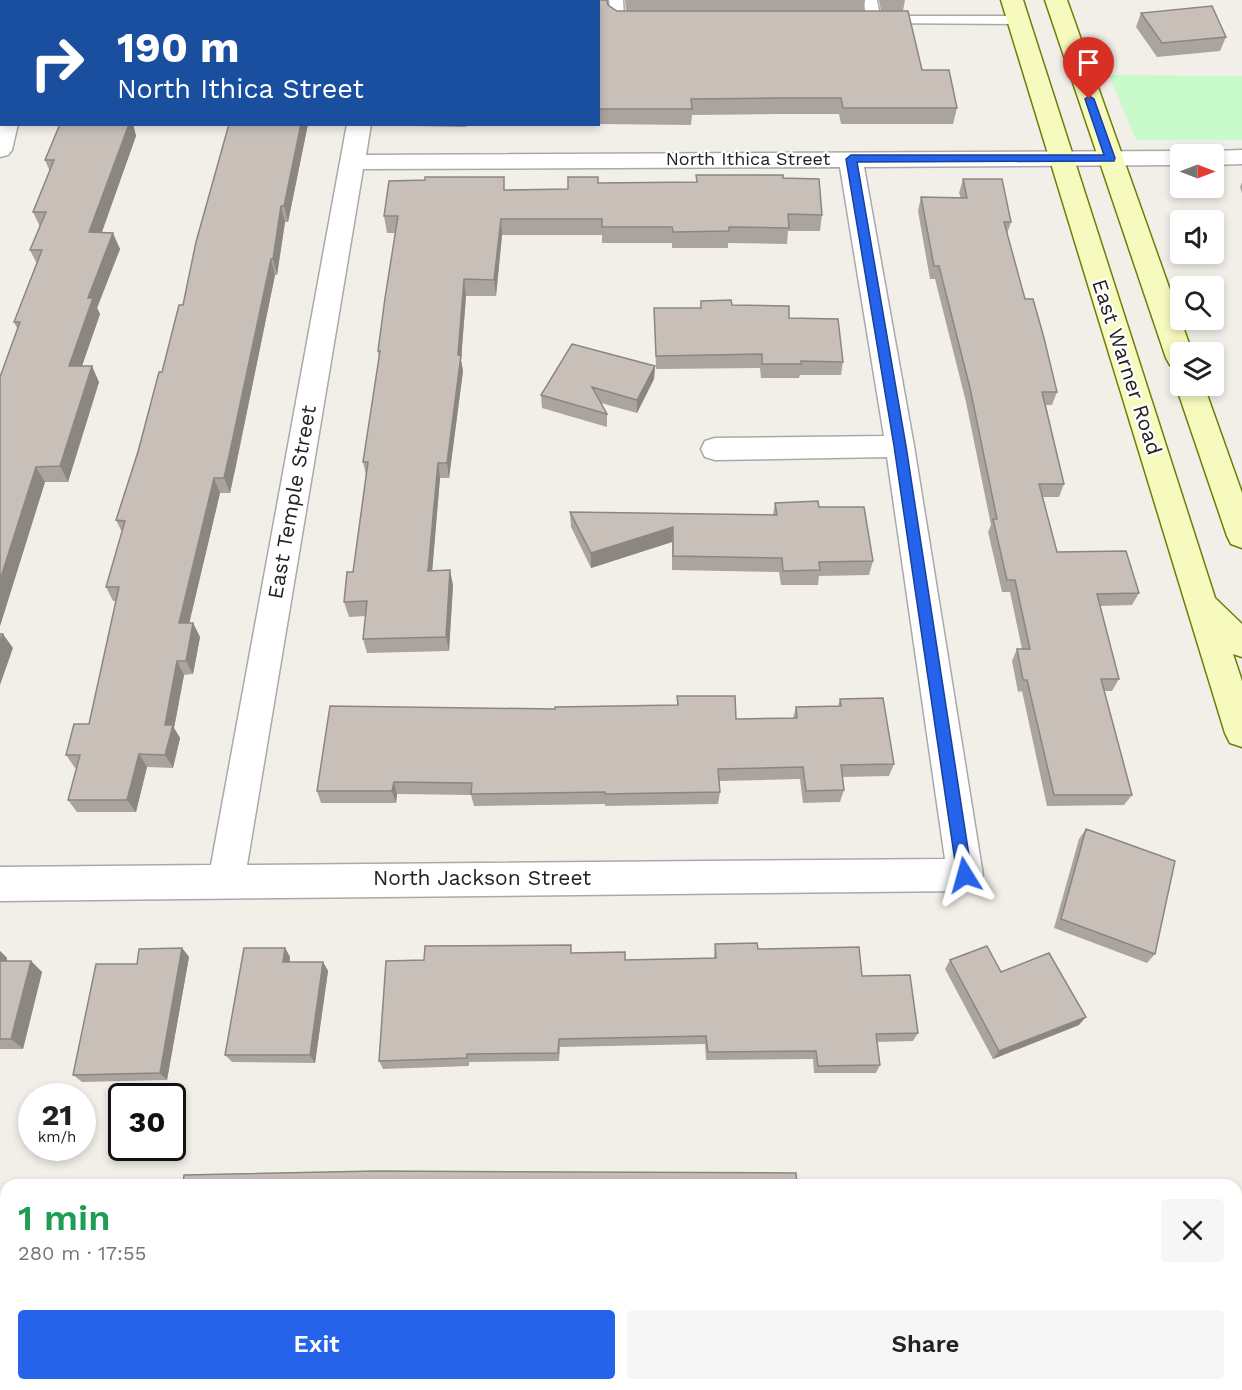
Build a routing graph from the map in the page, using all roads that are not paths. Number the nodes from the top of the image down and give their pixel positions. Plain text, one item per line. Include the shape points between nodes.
1 (616, 0) edge
2 (870, 0) edge
3 (1056, 0) edge
4 (1015, 10) edge
5 (648, 20) edge
6 (6, 126) edge
7 (359, 126) edge
8 (0, 150) edge
9 (1242, 157) edge
10 (1110, 158) junction
11 (1170, 158) edge
12 (1224, 158) edge
13 (851, 159) junction
14 (1061, 159) junction
15 (352, 162) junction
16 (1174, 342) edge
17 (1193, 396) edge
18 (900, 446) junction
19 (716, 449) dead end
20 (1242, 536) edge
21 (1203, 606) junction
22 (1242, 644) edge
23 (1242, 733) edge
24 (226, 880) junction
25 (0, 884) edge

1 - 5 lane via 617,20
2 - 4 lane via 868,19
3 - 10 main road
4 - 14 main road, East Warner Road
6 - 8 street
7 - 15 street, East Temple Street
9 - 12 street
10 - 11 street, North Ithica Street
10 - 14 street, North Ithica Street
10 - 16 main road
13 - 14 street, North Ithica Street
13 - 15 street, North Ithica Street
13 - 18 street
14 - 21 main road, East Warner Road
15 - 24 street, East Temple Street
17 - 20 main road
18 - 19 street
18 - 24 street, North Jackson Street via 965,875
21 - 22 main road
21 - 23 main road, East Warner Road
24 - 25 street, North Jackson Street

